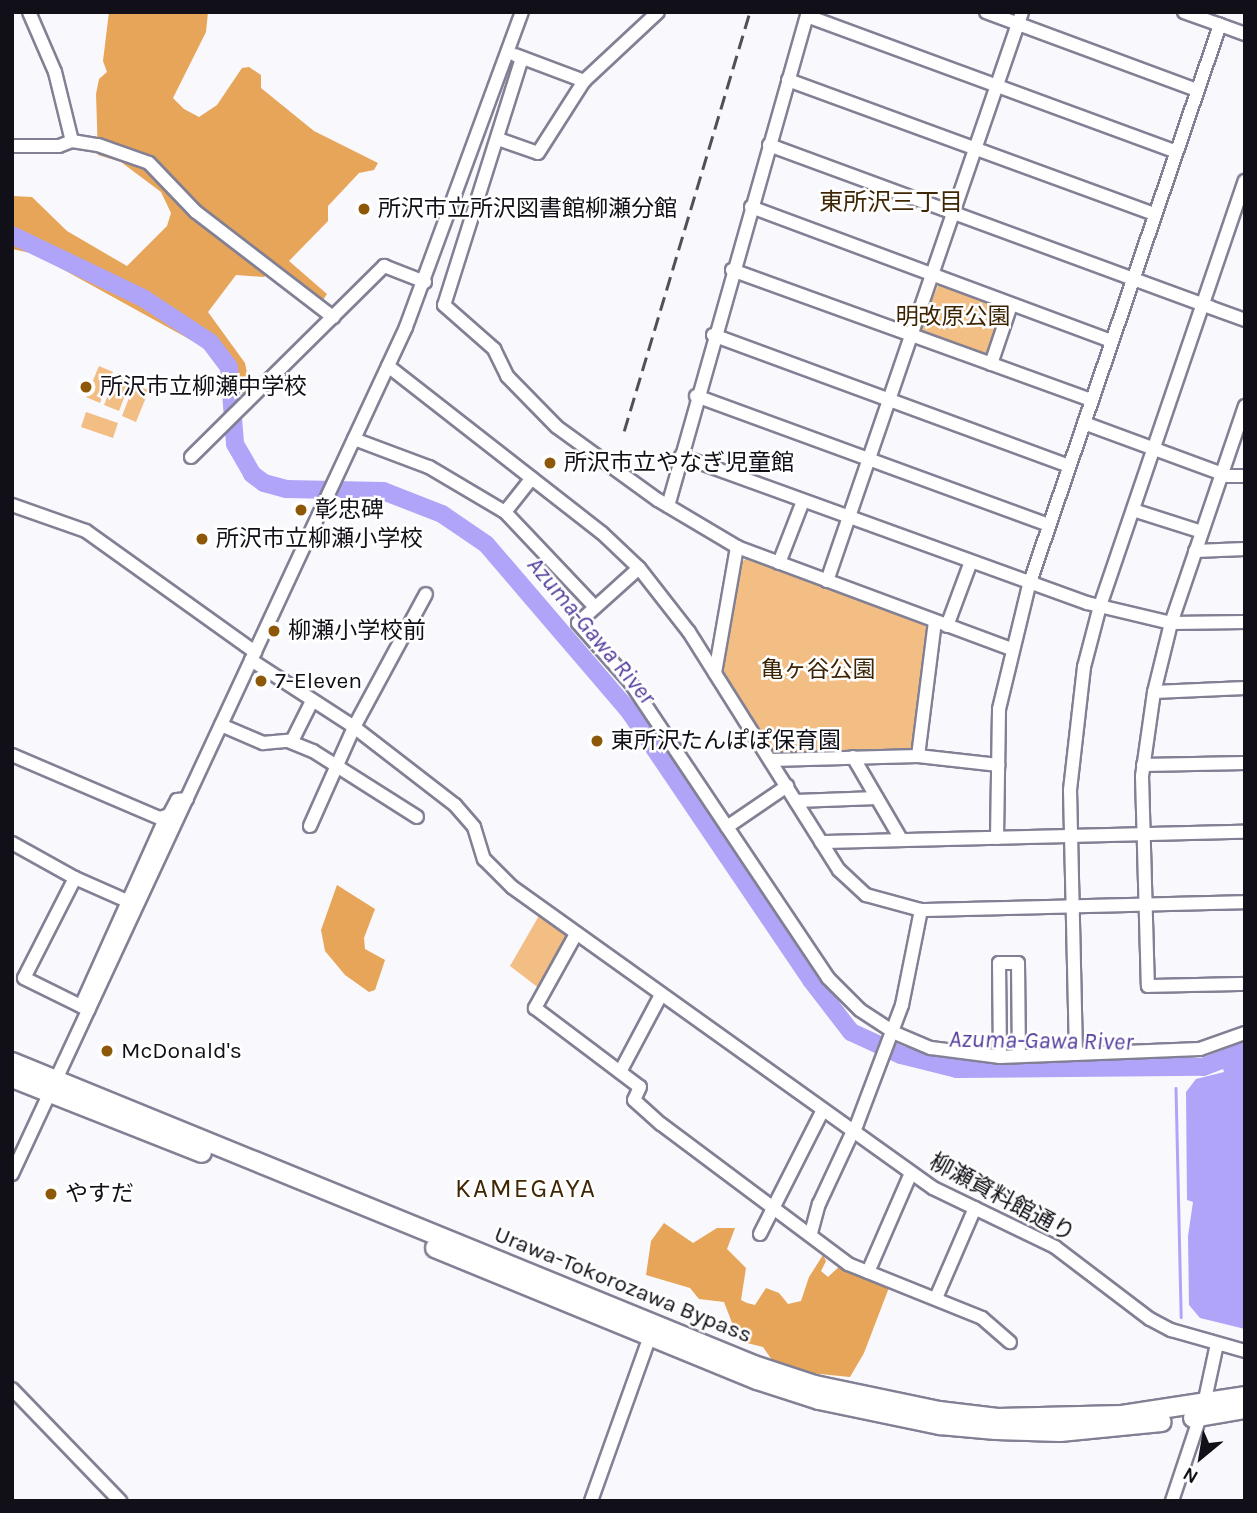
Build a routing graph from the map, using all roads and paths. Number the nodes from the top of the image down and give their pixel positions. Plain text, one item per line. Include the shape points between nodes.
1 (29, 12) edge
2 (522, 12) edge
3 (657, 12) edge
4 (986, 12) edge
5 (1184, 12) edge
6 (807, 14) edge
7 (1020, 18) edge
8 (1220, 25) junction
9 (1245, 34) edge
10 (508, 53) junction
11 (522, 58) junction
12 (788, 80) junction
13 (584, 81) junction
14 (996, 86) junction
15 (1197, 90) junction
16 (498, 139) junction
17 (72, 142) junction
18 (769, 145) junction
19 (12, 146) edge
20 (975, 147) junction
21 (1176, 152) junction
22 (1245, 181) edge
23 (751, 207) junction
24 (953, 212) junction
25 (1155, 214) junction
26 (732, 270) junction
27 (933, 274) junction
28 (1133, 279) junction
29 (425, 282) junction
30 (1011, 305) junction
31 (1203, 305) junction
32 (333, 317) junction
33 (1245, 320) edge
34 (713, 335) junction
35 (912, 335) junction
36 (1111, 341) junction
37 (991, 364) junction
38 (388, 366) junction
39 (696, 396) junction
40 (890, 399) junction
41 (1092, 400) junction
42 (1245, 406) edge
43 (1084, 422) junction
44 (354, 439) junction
45 (1153, 448) junction
46 (681, 456) junction
47 (191, 457) dead end
48 (870, 460) junction
49 (1069, 466) junction
50 (1222, 474) junction
51 (1245, 476) edge
52 (532, 478) junction
53 (803, 502) junction
54 (12, 505) edge
55 (668, 506) junction
56 (1133, 510) junction
57 (505, 512) junction
58 (849, 519) junction
59 (1048, 525) junction
60 (1202, 532) junction
61 (737, 547) junction
62 (1245, 549) edge
63 (1195, 551) junction
64 (779, 563) junction
65 (970, 564) junction
66 (639, 568) junction
67 (827, 582) junction
68 (1029, 585) junction
69 (426, 594) dead end
70 (1100, 606) junction
71 (594, 607) junction
72 (1245, 622) edge
73 (1171, 623) junction
74 (941, 624) junction
75 (1012, 649) junction
76 (253, 656) junction
77 (715, 673) junction
78 (1245, 688) edge
79 (1154, 692) junction
80 (312, 701) junction
81 (221, 725) junction
82 (354, 727) junction
83 (292, 741) junction
84 (12, 755) edge
85 (918, 756) junction
86 (853, 757) junction
87 (771, 760) junction
88 (1245, 763) edge
89 (337, 764) junction
90 (998, 765) junction
91 (1143, 765) junction
92 (787, 786) junction
93 (187, 799) junction
94 (877, 799) junction
95 (796, 800) junction
96 (166, 817) junction
97 (417, 817) dead end
98 (310, 826) dead end
99 (727, 827) junction
100 (1245, 832) edge
101 (1143, 835) junction
102 (1070, 836) junction
103 (997, 838) junction
104 (901, 839) junction
105 (821, 842) junction
106 (12, 843) edge
107 (75, 878) junction
108 (127, 901) junction
109 (1245, 902) edge
110 (1145, 904) junction
111 (1072, 906) junction
112 (921, 910) junction
113 (576, 934) junction
114 (1245, 984) edge
115 (662, 995) junction
116 (85, 1008) junction
117 (1245, 1033) edge
118 (889, 1034) junction
119 (1076, 1054) junction
120 (1019, 1056) junction
121 (1000, 1057) junction
122 (12, 1062) edge
123 (620, 1072) junction
124 (12, 1078) edge
125 (53, 1087) junction
126 (823, 1110) junction
127 (853, 1131) junction
128 (911, 1173) junction
129 (12, 1174) edge
130 (775, 1205) junction
131 (975, 1208) junction
132 (811, 1233) junction
133 (760, 1234) dead end
134 (868, 1272) junction
135 (936, 1298) junction
136 (650, 1336) junction
137 (1010, 1342) dead end
138 (1217, 1344) junction
139 (1245, 1351) edge
140 (12, 1389) edge
141 (1245, 1396) edge
142 (1245, 1409) edge
143 (1202, 1411) junction
144 (120, 1501) edge
145 (591, 1501) edge
146 (1172, 1501) edge

1 - 17 street via 55,72
2 - 10 street
3 - 13 street
4 - 7 street
5 - 8 street
6 - 12 street
6 - 14 street
7 - 14 street
7 - 15 street
8 - 9 street
8 - 15 street
10 - 11 street
10 - 29 street
11 - 13 street
11 - 16 street
12 - 18 street
12 - 20 street
13 - 16 street via 538,153
14 - 20 street
14 - 21 street
15 - 21 street
16 - 55 street via 444,305 494,349 507,376 557,426
17 - 19 street
17 - 32 street via 98,145 149,163 196,212
18 - 23 street
18 - 24 street
20 - 24 street
20 - 25 street
21 - 25 street
22 - 31 street
23 - 26 street
23 - 27 street
24 - 27 street
24 - 28 street
25 - 28 street
26 - 34 street
26 - 35 street
27 - 30 street
27 - 35 street
28 - 31 street
28 - 36 street
29 - 32 street via 384,266
29 - 38 street
30 - 36 street
30 - 37 street
31 - 33 street
31 - 45 street
32 - 47 street
34 - 39 street
34 - 40 street
35 - 37 street
35 - 40 street
36 - 41 street
37 - 41 street
38 - 44 street
38 - 52 street
39 - 46 street
39 - 48 street
40 - 48 street
40 - 49 street
41 - 43 street
42 - 50 street
43 - 45 street
43 - 49 street
44 - 57 street via 429,467
44 - 76 street
45 - 50 street
45 - 56 street
46 - 53 street
46 - 55 street
48 - 58 street
48 - 59 street
49 - 59 street
50 - 51 street
50 - 60 street
52 - 57 street
52 - 66 street
53 - 58 street
53 - 64 street
54 - 76 street via 86,531
55 - 61 street
56 - 60 street
56 - 70 street
57 - 71 street
58 - 65 street
58 - 67 street
59 - 68 street
60 - 63 street
61 - 64 street
61 - 77 street
62 - 63 street
63 - 73 street
64 - 67 street
65 - 68 street
65 - 74 street
66 - 71 street
66 - 77 street
67 - 74 street
68 - 70 street
68 - 75 street
69 - 82 street
70 - 73 street
70 - 102 street via 1075,727
71 - 99 street via 578,624 630,682
72 - 73 street
73 - 79 street
74 - 75 street
74 - 85 street
75 - 90 street via 999,709
76 - 80 street
76 - 81 street
77 - 87 street
78 - 79 street
79 - 91 street
80 - 82 street
80 - 83 street
81 - 83 street via 263,743
81 - 93 street
82 - 89 street
82 - 113 street, 柳瀬資料館通り via 455,805 474,827 484,859 495,873
83 - 89 street
84 - 96 street
85 - 86 street
85 - 90 street
86 - 87 street
86 - 94 street
87 - 92 street
88 - 91 street
89 - 97 street
89 - 98 street
90 - 103 street
91 - 101 street
92 - 95 street
92 - 99 street
93 - 96 street via 177,800
93 - 116 street
94 - 95 street
94 - 104 street
95 - 105 street
96 - 108 street
99 - 118 street via 828,978
100 - 101 street
101 - 102 street
101 - 110 street
102 - 103 street
102 - 111 street
103 - 104 street
104 - 105 street
105 - 112 street via 839,870 866,895
106 - 107 street
107 - 108 street
107 - 116 street via 24,978
108 - 116 street
109 - 110 street
110 - 111 street
110 - 114 street via 1148,986
111 - 112 street
111 - 119 street
112 - 118 street via 902,1005
113 - 115 street, 柳瀬資料館通り
113 - 123 street via 535,1008
115 - 123 street
115 - 126 street, 柳瀬資料館通り
116 - 125 street
117 - 119 street via 1200,1049
118 - 121 street via 950,1053
118 - 127 street
119 - 120 street
120 - 121 street
120 - 121 street via 1018,964 999,964
122 - 125 highway, Urawa-Tokorozawa Bypass
123 - 130 street via 640,1087 634,1100 643,1108
124 - 125 highway, Urawa-Tokorozawa Bypass
125 - 129 street
125 - 136 highway, Urawa-Tokorozawa Bypass
125 - 143 highway, Urawa-Tokorozawa Bypass via 815,1385 939,1411 998,1418
126 - 127 street, 柳瀬資料館通り
126 - 130 street
127 - 128 street, 柳瀬資料館通り
127 - 132 street via 819,1204
128 - 131 street, 柳瀬資料館通り
128 - 134 street
130 - 132 street
130 - 133 street
131 - 135 street
131 - 138 street, 柳瀬資料館通り via 1055,1247 1150,1319
132 - 134 street via 848,1264
134 - 135 street
135 - 137 street via 982,1318
136 - 143 highway, Urawa-Tokorozawa Bypass via 819,1400 940,1424 1060,1432
136 - 145 street
138 - 139 street, 柳瀬資料館通り
138 - 143 street
140 - 144 street
141 - 143 highway, Urawa-Tokorozawa Bypass
142 - 143 highway, Urawa-Tokorozawa Bypass
143 - 146 street

